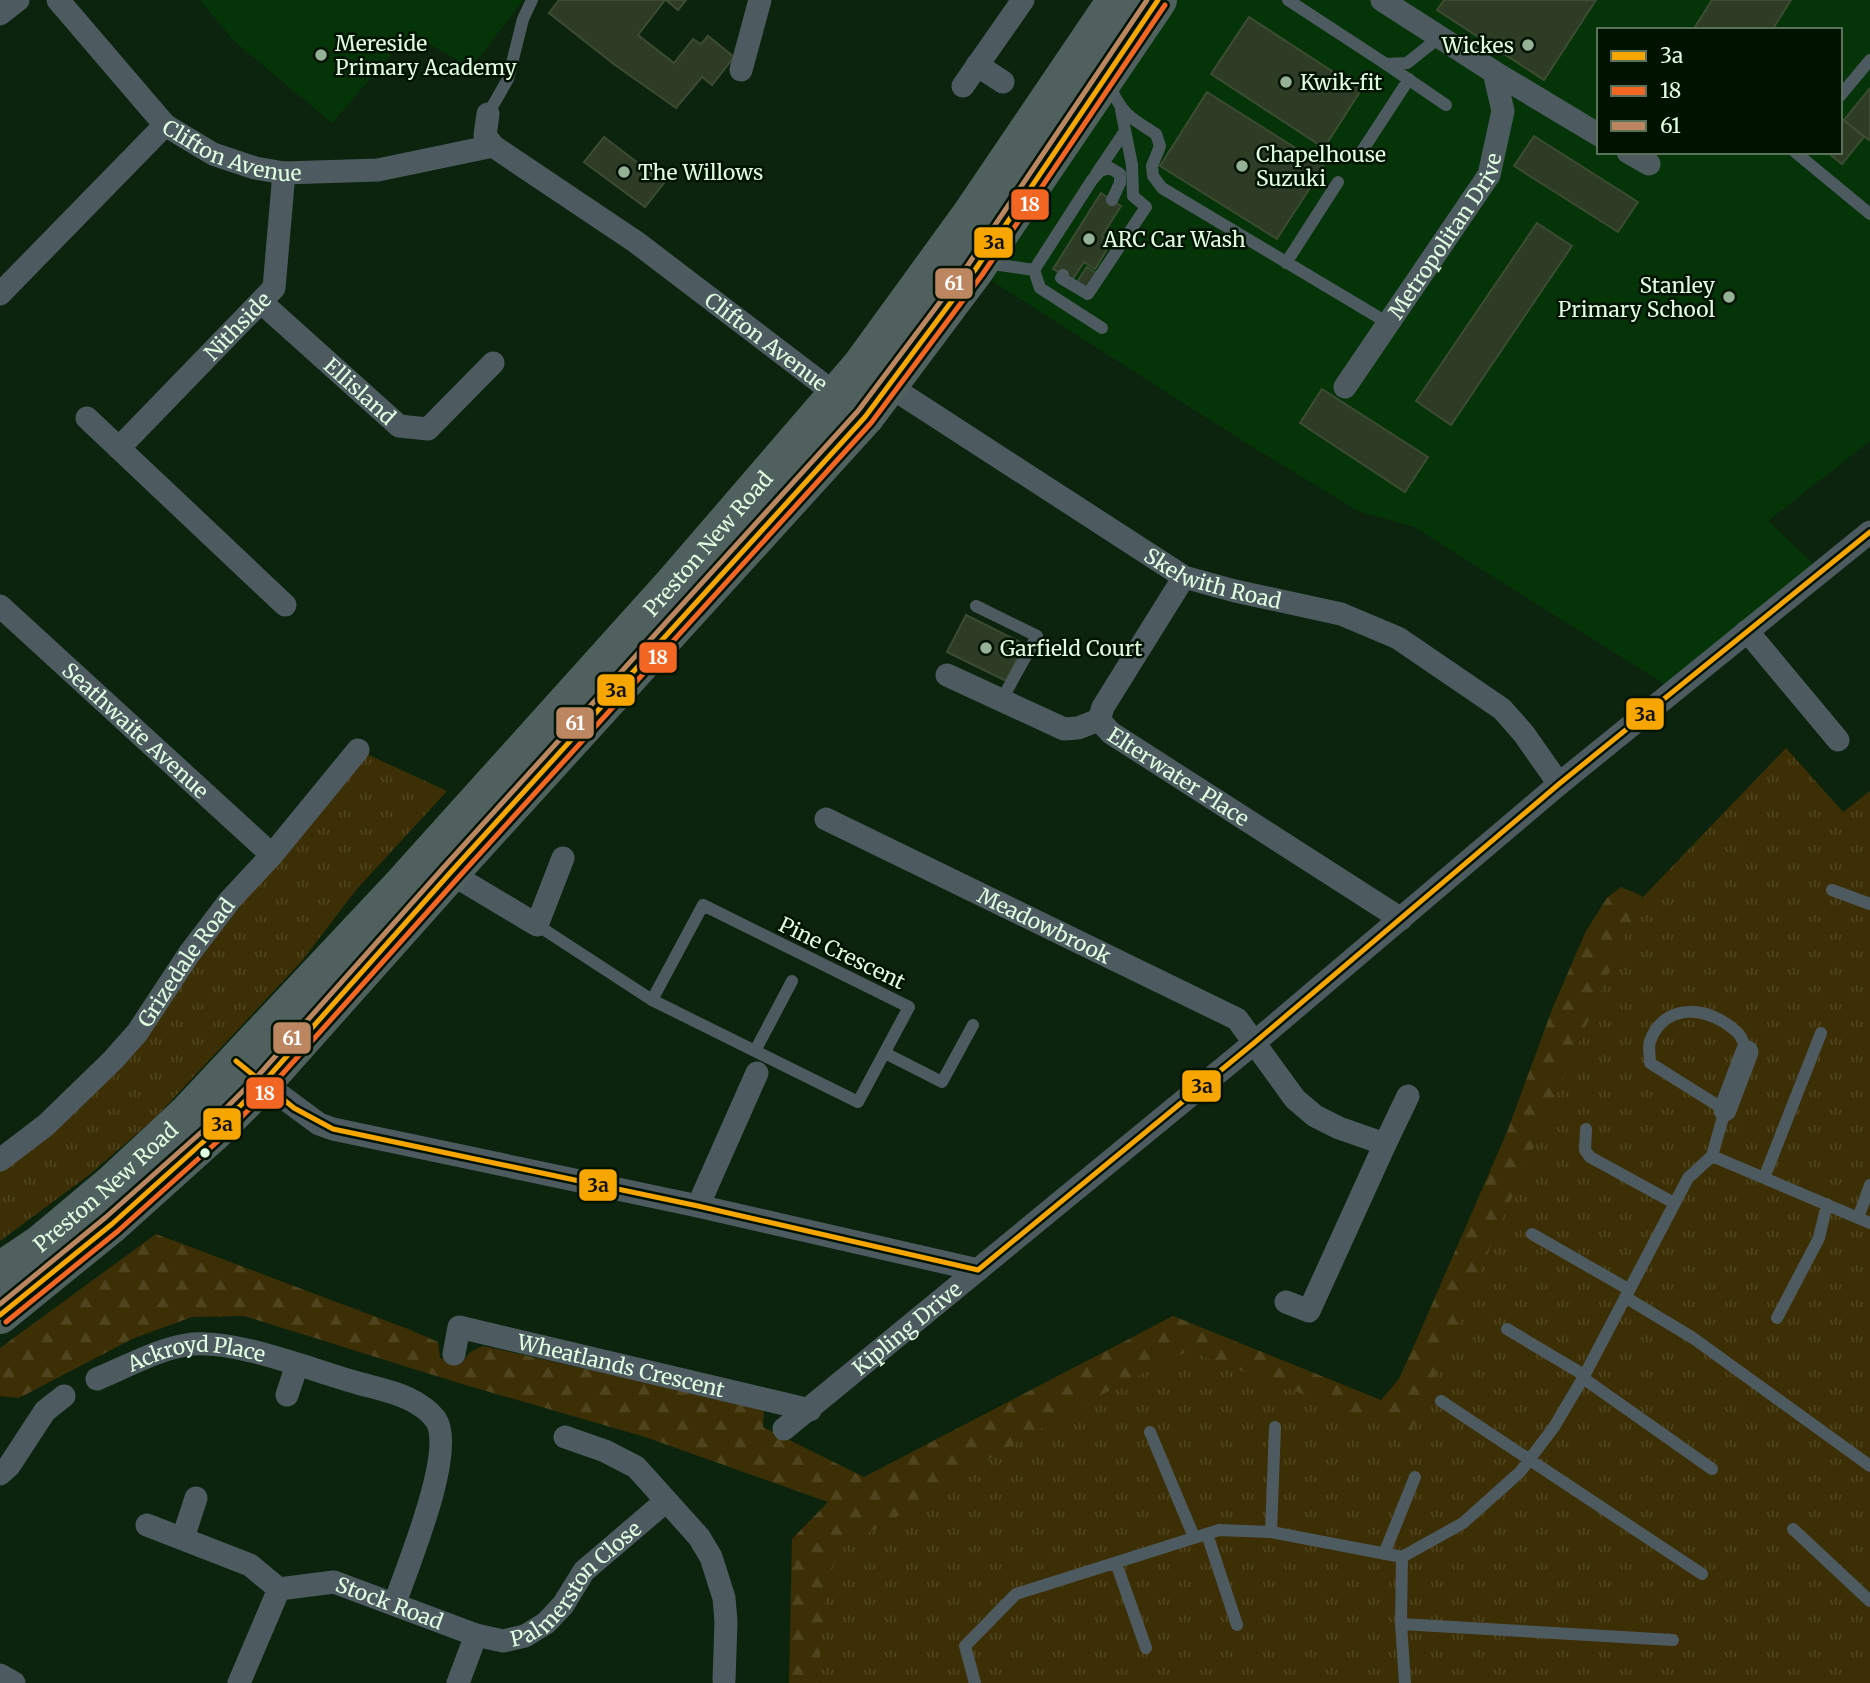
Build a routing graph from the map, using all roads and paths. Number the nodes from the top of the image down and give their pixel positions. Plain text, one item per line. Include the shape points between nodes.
1 (18, 0) edge
2 (58, 0) edge
3 (532, 0) edge
4 (760, 0) edge
5 (1023, 0) edge
6 (1116, 0) edge
7 (1158, 0) edge
8 (1288, 0) edge
9 (1396, 3) edge
10 (0, 14) edge
11 (1440, 37) junction
12 (1870, 60) edge
13 (1386, 64) junction
14 (977, 65) junction
15 (741, 70) dead end
16 (1494, 72) junction
17 (1409, 79) junction
18 (1003, 82) dead end
19 (963, 86) dead end
20 (1113, 93) junction
21 (1842, 94) edge
22 (1446, 105) dead end
23 (488, 114) joint
24 (165, 125) junction
25 (1125, 131) junction
26 (1597, 134) edge
27 (493, 146) junction
28 (1362, 151) dead end
29 (1631, 154) edge
30 (1797, 154) edge
31 (1648, 164) dead end
32 (284, 173) junction
33 (1092, 180) junction
34 (1338, 181) dead end
35 (1112, 200) dead end
36 (1870, 214) edge
37 (980, 262) junction
38 (1286, 263) junction
39 (1034, 270) junction
40 (1063, 275) dead end
41 (0, 294) edge
42 (261, 302) junction
43 (1388, 323) junction
44 (1102, 328) dead end
45 (493, 363) dead end
46 (875, 376) junction
47 (1345, 387) dead end
48 (851, 406) junction
49 (87, 418) dead end
50 (119, 448) junction
51 (1870, 532) edge
52 (1184, 577) junction
53 (285, 605) dead end
54 (976, 606) dead end
55 (5, 620) edge
56 (1747, 631) junction
57 (947, 675) dead end
58 (1001, 701) junction
59 (1099, 720) junction
60 (1838, 740) dead end
61 (358, 750) dead end
62 (1559, 784) junction
63 (826, 819) dead end
64 (272, 855) junction
65 (564, 858) dead end
66 (450, 873) junction
67 (1832, 890) dead end
68 (1870, 904) edge
69 (1401, 919) junction
70 (537, 925) junction
71 (792, 981) dead end
72 (652, 1000) junction
73 (973, 1025) dead end
74 (1821, 1033) dead end
75 (1254, 1043) junction
76 (1747, 1052) joint
77 (885, 1053) junction
78 (756, 1062) junction
79 (249, 1073) junction
80 (1410, 1105) dead end
81 (1726, 1110) junction
82 (1586, 1129) dead end
83 (1385, 1144) junction
84 (1712, 1156) junction
85 (0, 1160) edge
86 (1764, 1178) junction
87 (1870, 1185) edge
88 (1674, 1203) junction
89 (1827, 1204) junction
90 (698, 1206) junction
91 (1864, 1221) edge
92 (1532, 1234) dead end
93 (978, 1270) junction
94 (0, 1271) edge
95 (1626, 1293) junction
96 (1286, 1303) dead end
97 (0, 1315) edge
98 (1777, 1318) dead end
99 (1507, 1329) dead end
100 (454, 1354) dead end
101 (297, 1365) junction
102 (1584, 1377) junction
103 (97, 1379) dead end
104 (287, 1395) dead end
105 (64, 1396) dead end
106 (1441, 1401) dead end
107 (810, 1410) junction
108 (1275, 1427) dead end
109 (784, 1429) dead end
110 (1150, 1432) dead end
111 (565, 1437) dead end
112 (1529, 1461) junction
113 (1870, 1466) edge
114 (1712, 1469) dead end
115 (0, 1474) edge
116 (1415, 1477) dead end
117 (196, 1498) dead end
118 (666, 1501) junction
119 (147, 1525) dead end
120 (1793, 1529) dead end
121 (1271, 1532) junction
122 (1200, 1535) junction
123 (183, 1538) junction
124 (1384, 1554) junction
125 (1402, 1557) junction
126 (1116, 1563) junction
127 (1702, 1574) dead end
128 (279, 1589) junction
129 (1870, 1601) edge
130 (395, 1604) junction
131 (1401, 1624) junction
132 (1237, 1625) dead end
133 (476, 1635) junction
134 (1673, 1640) dead end
135 (1146, 1648) dead end
136 (0, 1675) edge
137 (724, 1680) dead end
138 (14, 1683) edge
139 (239, 1683) edge
140 (458, 1683) edge
141 (975, 1683) edge
142 (1405, 1683) edge

1 - 10 street
2 - 24 street
3 - 23 lane via 509,77
4 - 15 street
5 - 14 street
6 - 46 highway, Preston New Road via 972,214
7 - 20 highway, Preston New Road
8 - 13 lane
9 - 11 street
11 - 13 lane via 1407,63
11 - 16 street
12 - 21 lane
13 - 17 lane
14 - 18 street
14 - 19 street
16 - 26 street
16 - 43 street, Metropolitan Drive via 1503,111 1489,175
17 - 22 lane
17 - 28 lane
20 - 25 lane
20 - 37 highway, Preston New Road
20 - 38 lane via 1135,122 1156,134 1160,146 1153,176 1162,188
23 - 27 street via 485,135
24 - 32 street, Clifton Avenue via 213,154
24 - 41 street, Clifton Avenue
25 - 33 lane
25 - 40 lane via 1133,196 1146,207 1088,294 1061,278
27 - 32 street, Clifton Avenue via 378,170
27 - 48 street, Clifton Avenue via 636,242
29 - 31 street
30 - 36 lane
32 - 42 street, Nithside via 274,288
33 - 35 lane via 1110,168 1119,174
33 - 39 lane
34 - 38 lane
37 - 39 lane
37 - 46 highway, Preston New Road
38 - 43 lane
39 - 44 lane via 1040,288
42 - 45 street, Ellisland via 399,426 428,429
42 - 50 street, Nithside
43 - 47 street, Metropolitan Drive
46 - 48 highway, Preston New Road
46 - 52 street, Skelwith Road
48 - 66 highway, Preston New Road
48 - 79 highway, Preston New Road via 674,583 402,885
49 - 50 street
50 - 53 street
51 - 56 street, Kipling Drive
52 - 59 street
52 - 62 street, Skelwith Road via 1341,614 1398,638 1502,709
54 - 58 lane via 1037,636
55 - 64 street, Seathwaite Avenue
56 - 60 street
56 - 62 street, Kipling Drive
57 - 58 street, Elterwater Place
58 - 59 street, Elterwater Place via 1064,729
59 - 69 street, Elterwater Place via 1111,733
61 - 64 street, Grizedale Road
62 - 69 street, Kipling Drive
63 - 75 street, Meadowbrook via 1237,1019
64 - 85 street, Grizedale Road via 230,900 113,1060 46,1125
65 - 70 street
66 - 70 street
66 - 79 highway, Preston New Road
67 - 68 lane
69 - 75 street, Kipling Drive
70 - 72 lane, Pine Crescent
71 - 78 lane
72 - 77 lane, Pine Crescent via 704,905 909,1007
72 - 78 lane, Pine Crescent
73 - 77 lane via 942,1082
74 - 86 lane
75 - 83 street, Meadowbrook via 1295,1099 1315,1116
75 - 93 street, Kipling Drive
76 - 81 street
76 - 81 lane via 1740,1034 1709,1013 1677,1012 1649,1042 1650,1063
77 - 78 lane, Pine Crescent via 858,1102
78 - 90 street
79 - 90 street via 332,1129
79 - 94 highway, Preston New Road via 187,1114 114,1182
79 - 97 highway, Preston New Road via 212,1134 112,1224
80 - 83 street
81 - 84 lane
82 - 88 lane via 1585,1150 1590,1157
83 - 96 street via 1309,1311
84 - 86 lane
84 - 88 lane via 1688,1178
86 - 89 lane
87 - 91 lane
88 - 95 lane
89 - 91 lane
89 - 98 lane via 1819,1238
90 - 93 street
92 - 95 lane
93 - 107 street, Kipling Drive
95 - 102 lane
95 - 113 lane
99 - 102 lane
100 - 107 street, Wheatlands Crescent via 459,1327
101 - 103 street, Ackroyd Place via 235,1348 187,1345
101 - 104 street, Ackroyd Place
101 - 130 street, Ackroyd Place via 420,1405 437,1421 443,1444 438,1475
102 - 112 lane
102 - 114 lane
105 - 115 street via 46,1410
106 - 112 lane
107 - 109 street, Kipling Drive
108 - 121 lane
110 - 122 lane
111 - 118 street via 636,1466
112 - 125 lane via 1463,1523
112 - 127 lane
116 - 124 lane
117 - 123 street
118 - 133 street, Palmerston Close via 584,1571 547,1623 525,1636 503,1641
118 - 137 street via 699,1537 718,1576 726,1622
119 - 123 street
120 - 129 lane
121 - 122 lane via 1219,1530
121 - 124 lane
122 - 126 lane
122 - 132 lane
123 - 128 street via 250,1565
124 - 125 lane
125 - 131 lane
126 - 135 lane
126 - 141 lane via 1016,1594 965,1646
128 - 130 street, Stock Road via 334,1582
128 - 139 street
130 - 133 street, Stock Road
131 - 134 lane
131 - 142 lane
133 - 140 street
136 - 138 street

